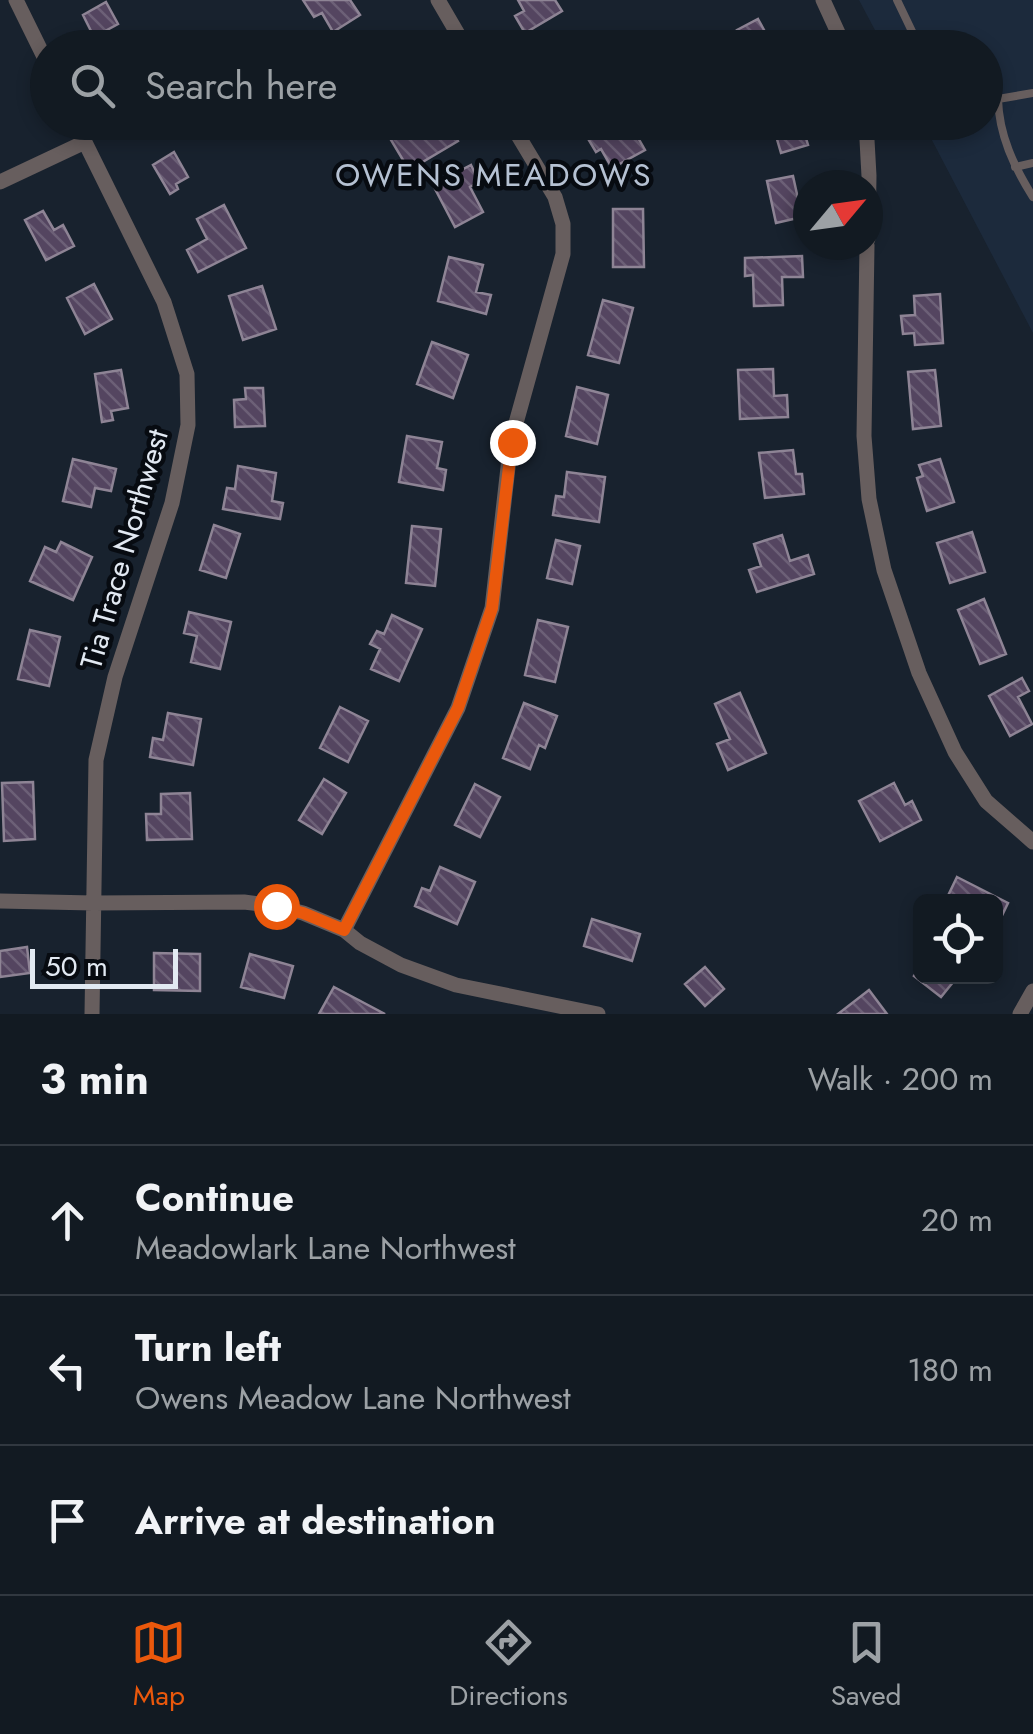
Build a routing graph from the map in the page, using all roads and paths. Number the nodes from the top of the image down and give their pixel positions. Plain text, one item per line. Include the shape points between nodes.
1 (16, 0) edge
2 (438, 0) edge
3 (824, 0) edge
4 (897, 0) edge
5 (31, 30) edge
6 (456, 30) edge
7 (837, 30) edge
8 (911, 30) edge
9 (1033, 93) edge
10 (1003, 97) edge
11 (1003, 130) edge
12 (521, 140) edge
13 (867, 140) edge
14 (84, 142) joint
15 (1033, 163) edge
16 (1015, 167) junction
17 (869, 170) edge
18 (0, 182) edge
19 (1033, 197) edge
20 (868, 260) edge
21 (1033, 842) edge
22 (0, 901) edge
23 (93, 903) junction
24 (344, 930) junction
25 (1033, 991) edge
26 (92, 1014) edge
27 (598, 1014) edge
28 (1020, 1014) edge

1 - 5 street
2 - 6 street
3 - 7 street
4 - 8 lane
9 - 10 lane
11 - 16 lane
12 - 24 street via 555,197 564,254 512,442 492,608 458,708
13 - 17 street
14 - 18 street
14 - 23 street, Tia Trace Northwest via 164,302 187,374 188,426 172,504 115,677 97,757
15 - 16 lane
16 - 19 lane
20 - 21 street via 864,436 884,570 955,752 986,800
22 - 23 street
23 - 24 street via 244,902 303,913
23 - 26 street, Tia Trace Northwest
24 - 27 street via 401,966 456,985
25 - 28 street

